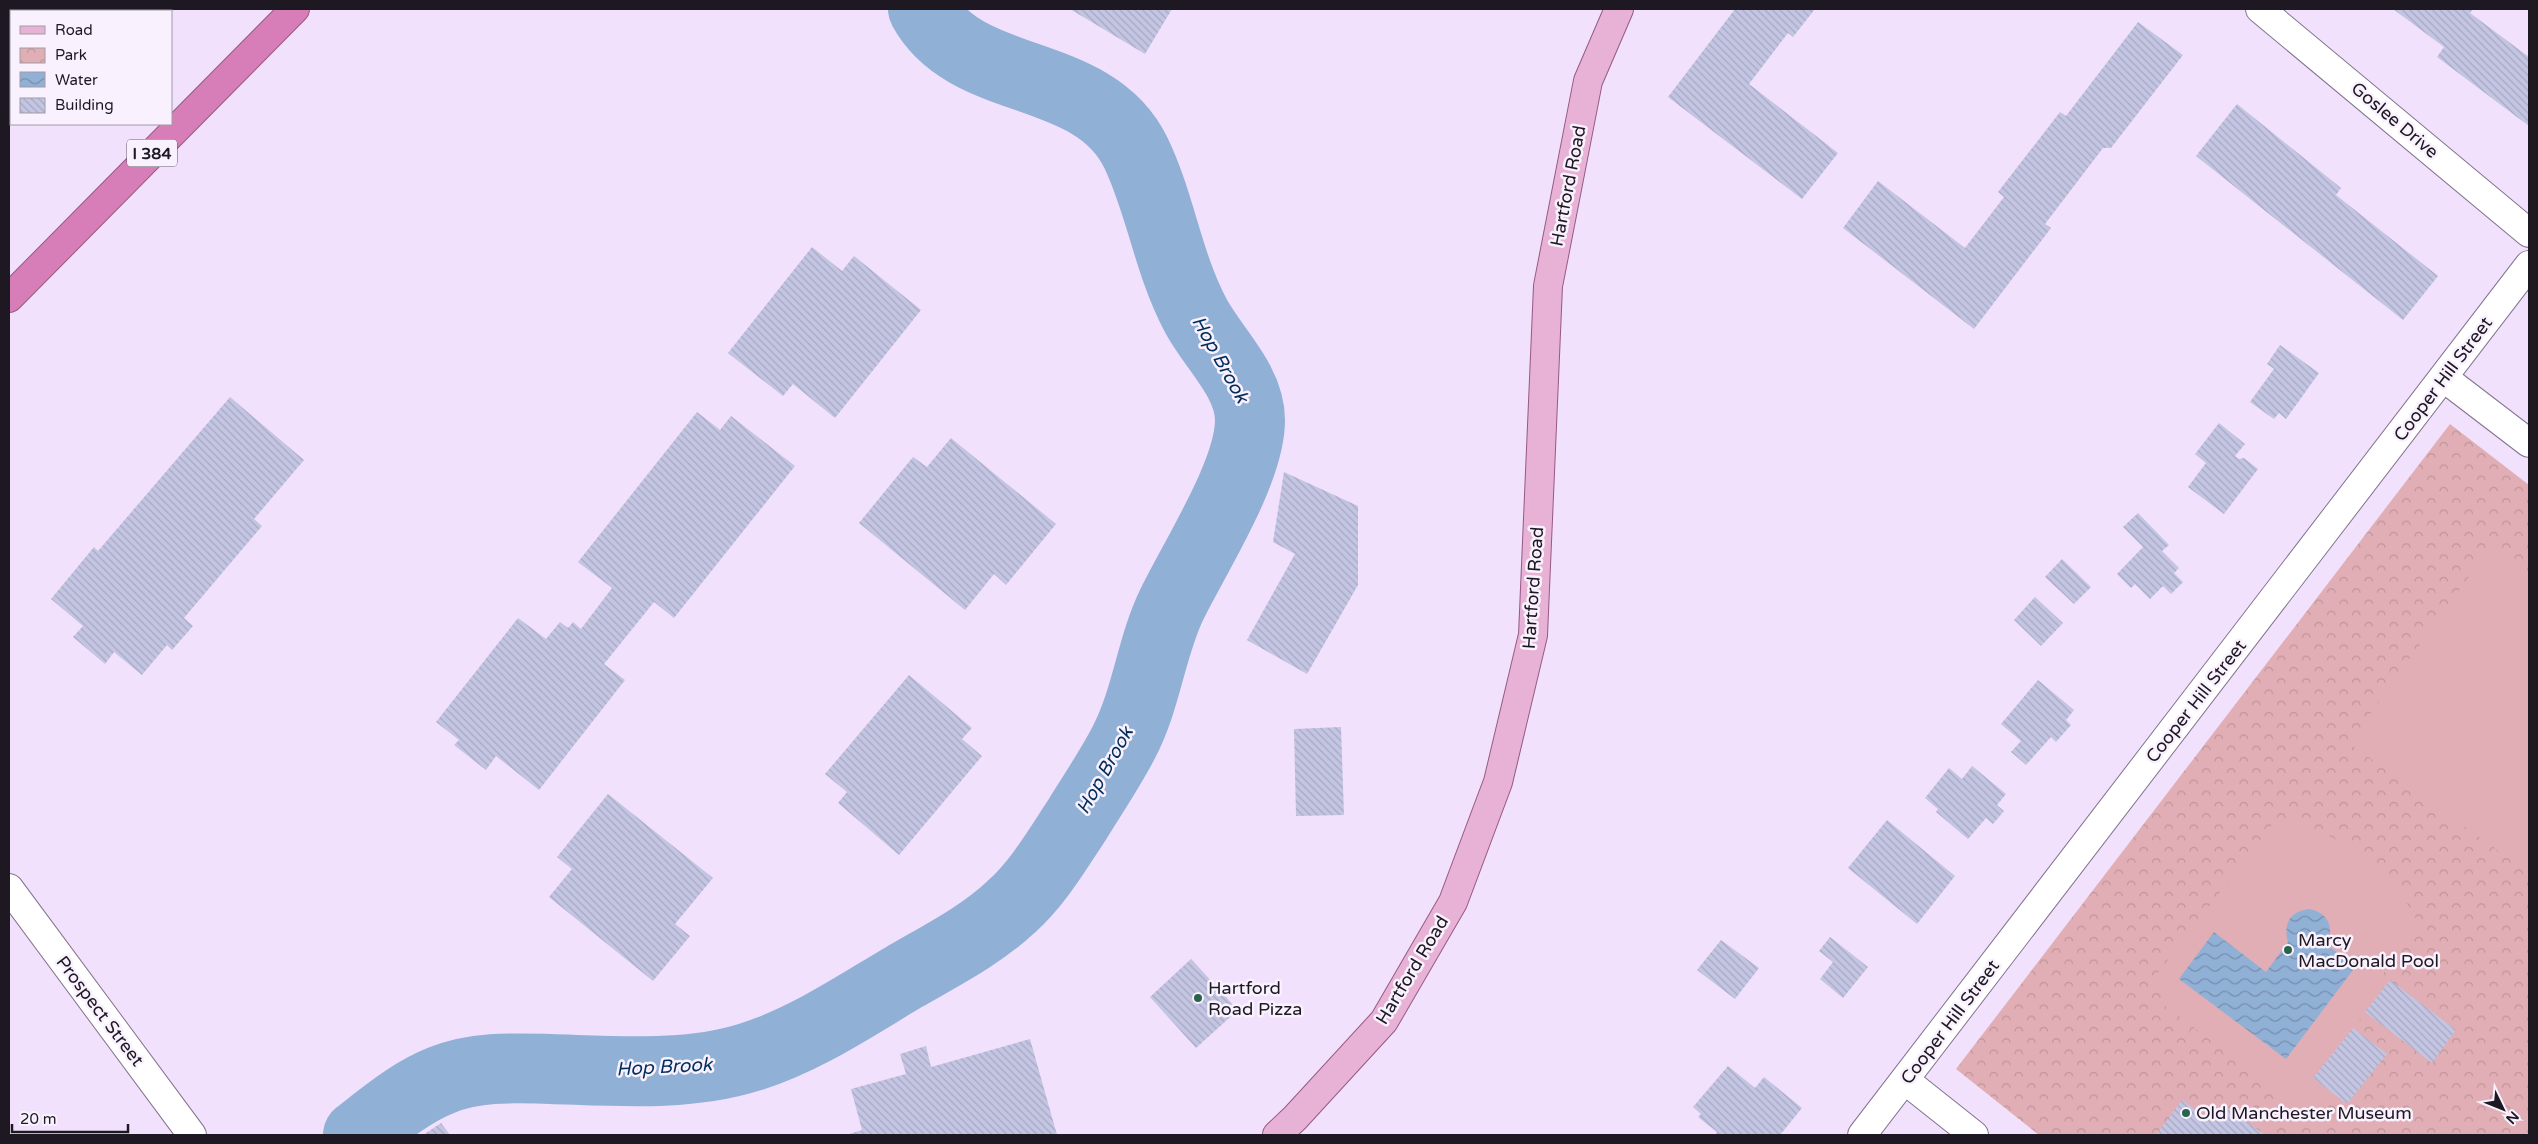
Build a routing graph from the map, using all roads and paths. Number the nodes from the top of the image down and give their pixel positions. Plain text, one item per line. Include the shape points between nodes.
1 (295, 9) edge
2 (1619, 9) edge
3 (2260, 9) edge
4 (2529, 233) edge
5 (2529, 266) edge
6 (9, 298) edge
7 (2444, 378) junction
8 (2529, 443) edge
9 (9, 888) edge
10 (1906, 1081) junction
11 (192, 1135) edge
12 (1277, 1135) edge
13 (1862, 1135) edge
14 (1974, 1135) edge

1 - 6 highway, I 384
2 - 12 main road, Hartford Road via 1588,81 1548,286 1533,635 1498,782 1453,902 1384,1021
3 - 4 street, Goslee Drive
5 - 7 street, Cooper Hill Street
7 - 8 street
7 - 10 street, Cooper Hill Street
9 - 11 street, Prospect Street
10 - 13 street, Cooper Hill Street
10 - 14 street

